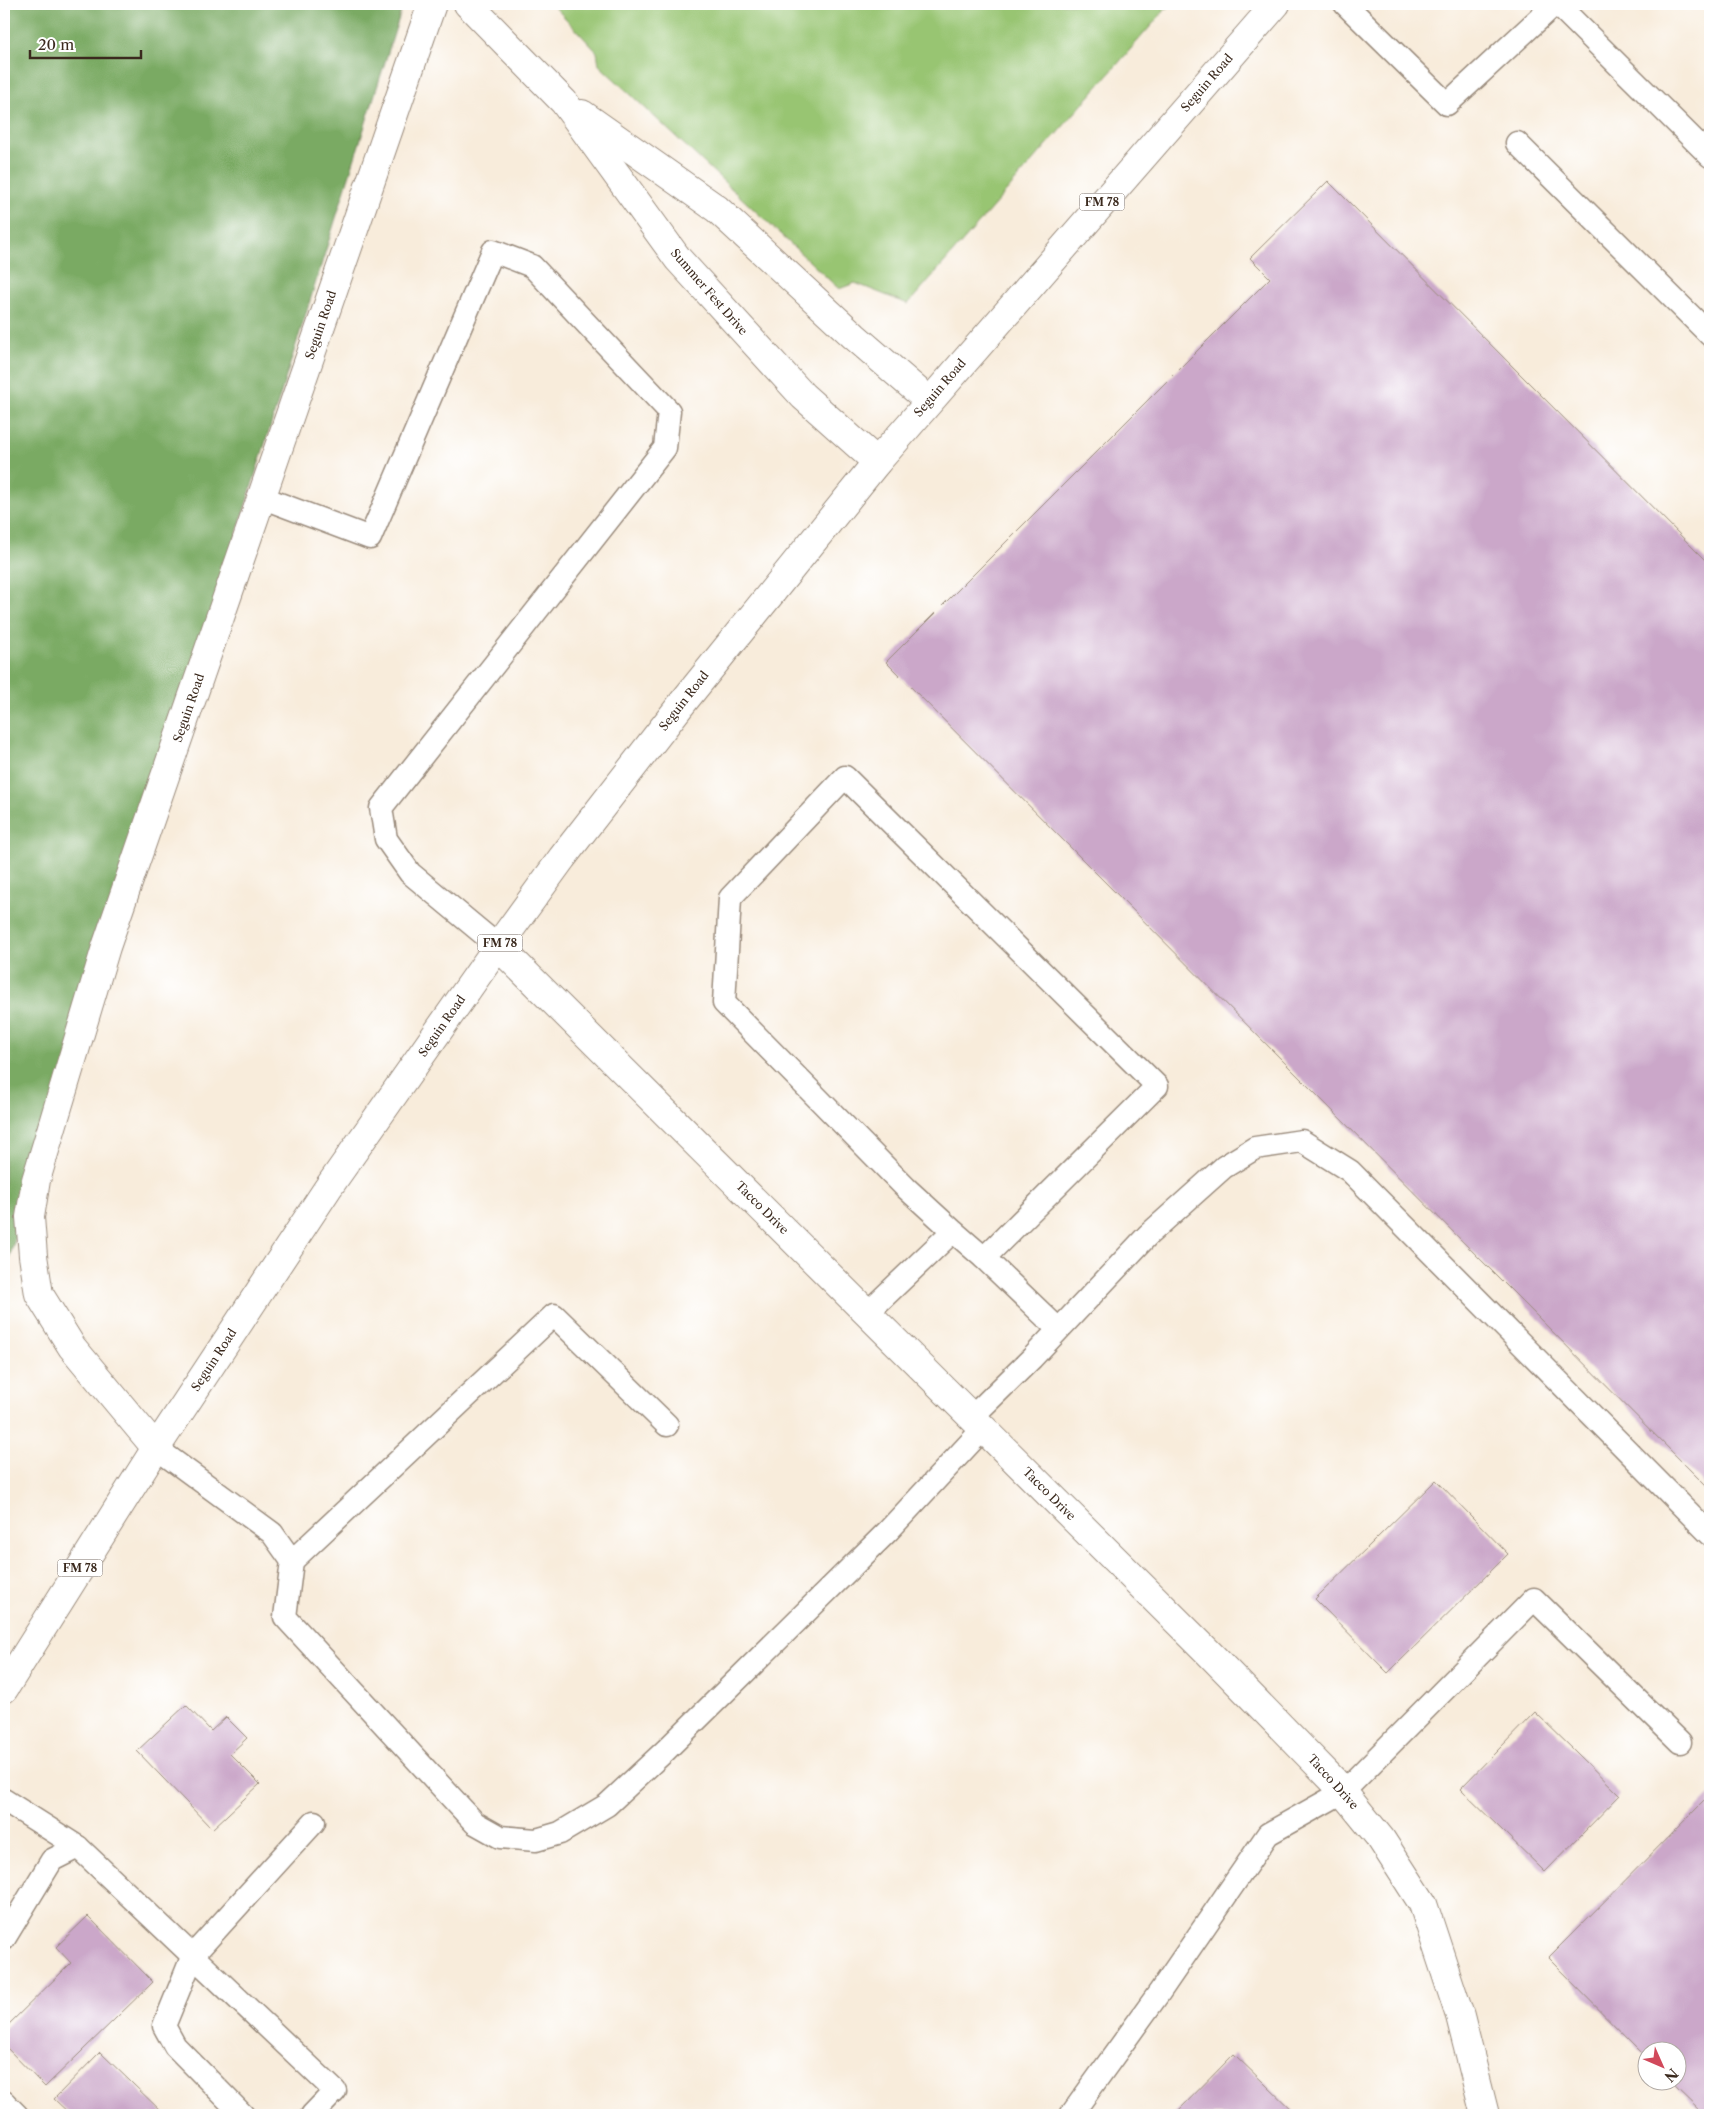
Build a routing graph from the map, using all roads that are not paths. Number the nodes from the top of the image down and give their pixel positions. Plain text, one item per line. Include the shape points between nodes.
1 (432, 4) edge
2 (468, 4) edge
3 (1276, 4) edge
4 (1345, 4) edge
5 (1556, 4) edge
6 (564, 102) junction
7 (1517, 143) dead end
8 (1710, 156) edge
9 (1710, 335) edge
10 (929, 400) junction
11 (877, 462) junction
12 (261, 497) junction
13 (498, 946) junction
14 (953, 1231) junction
15 (984, 1258) junction
16 (867, 1313) junction
17 (1058, 1329) junction
18 (978, 1423) junction
19 (668, 1425) dead end
20 (156, 1448) junction
21 (1710, 1534) edge
22 (292, 1561) junction
23 (4, 1689) edge
24 (1680, 1742) dead end
25 (1343, 1792) junction
26 (4, 1800) edge
27 (314, 1822) dead end
28 (78, 1846) junction
29 (4, 1939) edge
30 (192, 1955) junction
31 (4, 2102) edge
32 (17, 2115) edge
33 (243, 2115) edge
34 (312, 2115) edge
35 (1071, 2115) edge
36 (1485, 2115) edge

1 - 12 street, Seguin Road
2 - 6 street, Summer Fest Drive
3 - 10 street, Seguin Road / FM 78
4 - 5 lane via 1446,104
5 - 8 lane
6 - 10 street, Summer Fest Drive via 717,209 854,336
6 - 11 street, Summer Fest Drive via 678,258 803,396
7 - 9 lane
10 - 11 street, Seguin Road / FM 78
11 - 13 street, Seguin Road / FM 78 via 678,709
12 - 13 lane via 370,538 493,251 532,266 670,411 665,448 381,808 386,839 410,873
12 - 20 street, Seguin Road via 106,947 36,1180 30,1217 39,1294 72,1347
13 - 16 street, Tacco Drive
13 - 20 street, Seguin Road / FM 78 via 328,1188
14 - 15 lane
14 - 15 lane via 906,1188 724,1003 730,898 845,777 1157,1086
14 - 16 lane
15 - 17 lane
16 - 18 street, Tacco Drive
17 - 18 lane
17 - 21 lane via 1148,1236 1224,1167 1255,1148 1302,1141 1350,1171
18 - 22 lane via 888,1531 666,1750 607,1805 560,1833 536,1840 500,1837 475,1823 285,1616
18 - 25 street, Tacco Drive
19 - 22 lane via 554,1315
20 - 22 lane via 272,1533
20 - 23 street, Seguin Road / FM 78
24 - 25 lane via 1534,1599
25 - 35 lane via 1268,1834 1160,1993
25 - 36 street, Tacco Drive via 1381,1839 1423,1904 1460,2016
26 - 28 lane
27 - 30 lane
28 - 29 lane via 52,1860
28 - 30 lane
30 - 33 lane via 164,2026 175,2046
30 - 34 lane via 336,2091
31 - 32 lane

